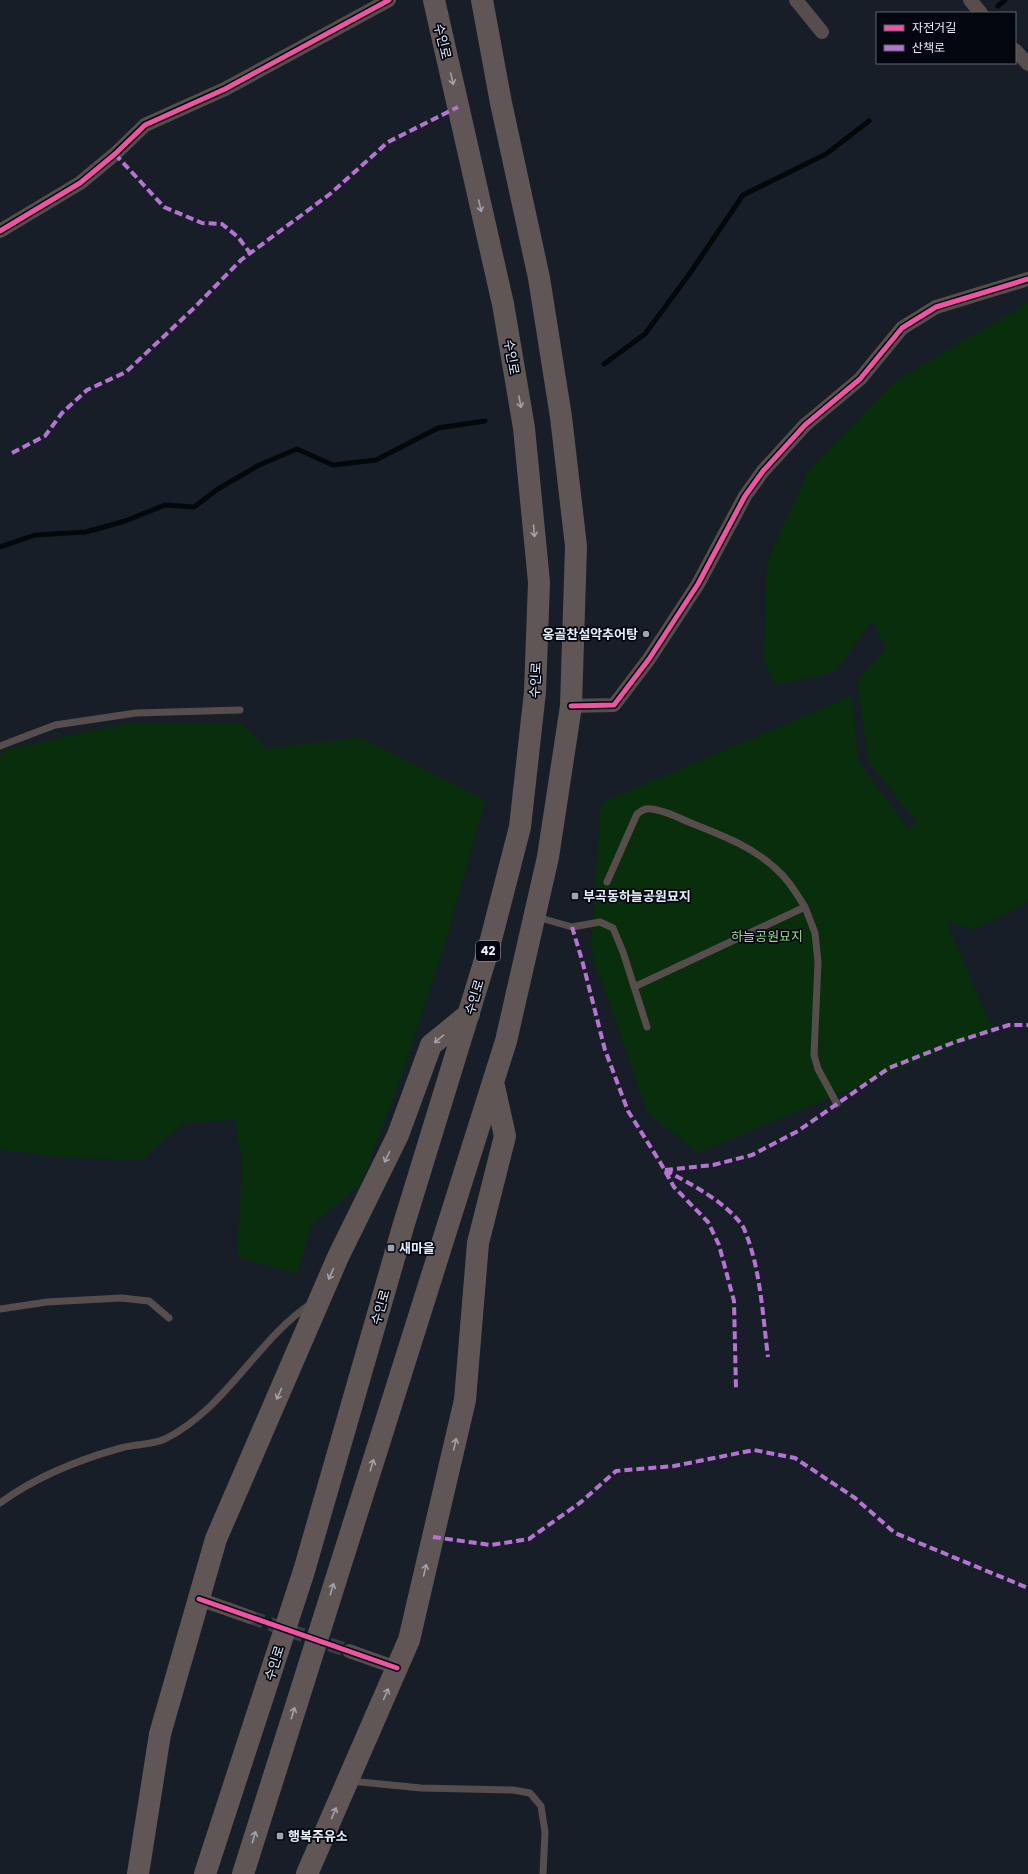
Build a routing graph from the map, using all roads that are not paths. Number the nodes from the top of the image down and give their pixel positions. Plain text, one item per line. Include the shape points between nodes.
1 (389, 0) edge
2 (434, 0) edge
3 (482, 0) edge
4 (796, 0) edge
5 (970, 0) edge
6 (980, 12) edge
7 (822, 32) dead end
8 (1016, 51) edge
9 (1028, 64) edge
10 (0, 231) edge
11 (1028, 279) edge
12 (571, 706) junction
13 (240, 710) dead end
14 (0, 746) edge
15 (606, 882) dead end
16 (805, 907) junction
17 (534, 916) junction
18 (634, 987) junction
19 (468, 1014) junction
20 (647, 1027) dead end
21 (493, 1082) junction
22 (837, 1104) dead end
23 (321, 1297) junction
24 (0, 1309) edge
25 (169, 1318) dead end
26 (0, 1503) edge
27 (199, 1599) junction
28 (250, 1617) tunnel mouth
29 (348, 1651) tunnel mouth
30 (397, 1668) junction
31 (348, 1781) junction
32 (138, 1874) edge
33 (205, 1874) edge
34 (243, 1874) edge
35 (307, 1874) edge
36 (543, 1874) edge

1 - 10 street via 225,89 145,125 80,183
2 -> 19 main road, 수인로 / 42 via 503,304 524,428 538,582 535,692 520,827 489,947
3 - 12 main road via 501,103 539,278 561,417 576,546
4 - 7 street
5 - 6 street
8 - 9 street
11 - 12 street via 936,307 902,328 860,379 806,426 763,471 745,496 694,590 649,659 614,705
12 - 17 main road via 548,857
13 - 14 lane via 136,713 54,725
15 - 16 lane via 636,814 650,809 680,818 756,853 790,884
16 - 18 lane
16 - 22 lane via 815,933 818,962 814,1055 818,1069
17 - 18 lane via 572,927 600,922 612,928
17 - 21 main road via 506,1041
18 - 20 lane
19 -> 23 main road via 431,1046 398,1136
19 - 33 main road, 수인로 / 42 via 403,1227 304,1571
30 -> 21 main road via 409,1640 465,1400 478,1243 505,1136
34 -> 21 main road
23 - 26 lane via 296,1315 201,1416 164,1439 121,1448 65,1465 17,1490
23 -> 27 main road via 216,1539
24 - 25 lane via 46,1302 122,1298 149,1301
27 - 28 street
27 - 32 main road via 160,1734
29 - 30 street
31 -> 30 main road
35 -> 31 main road
31 - 36 lane via 421,1788 513,1790 530,1794 541,1806 545,1832

